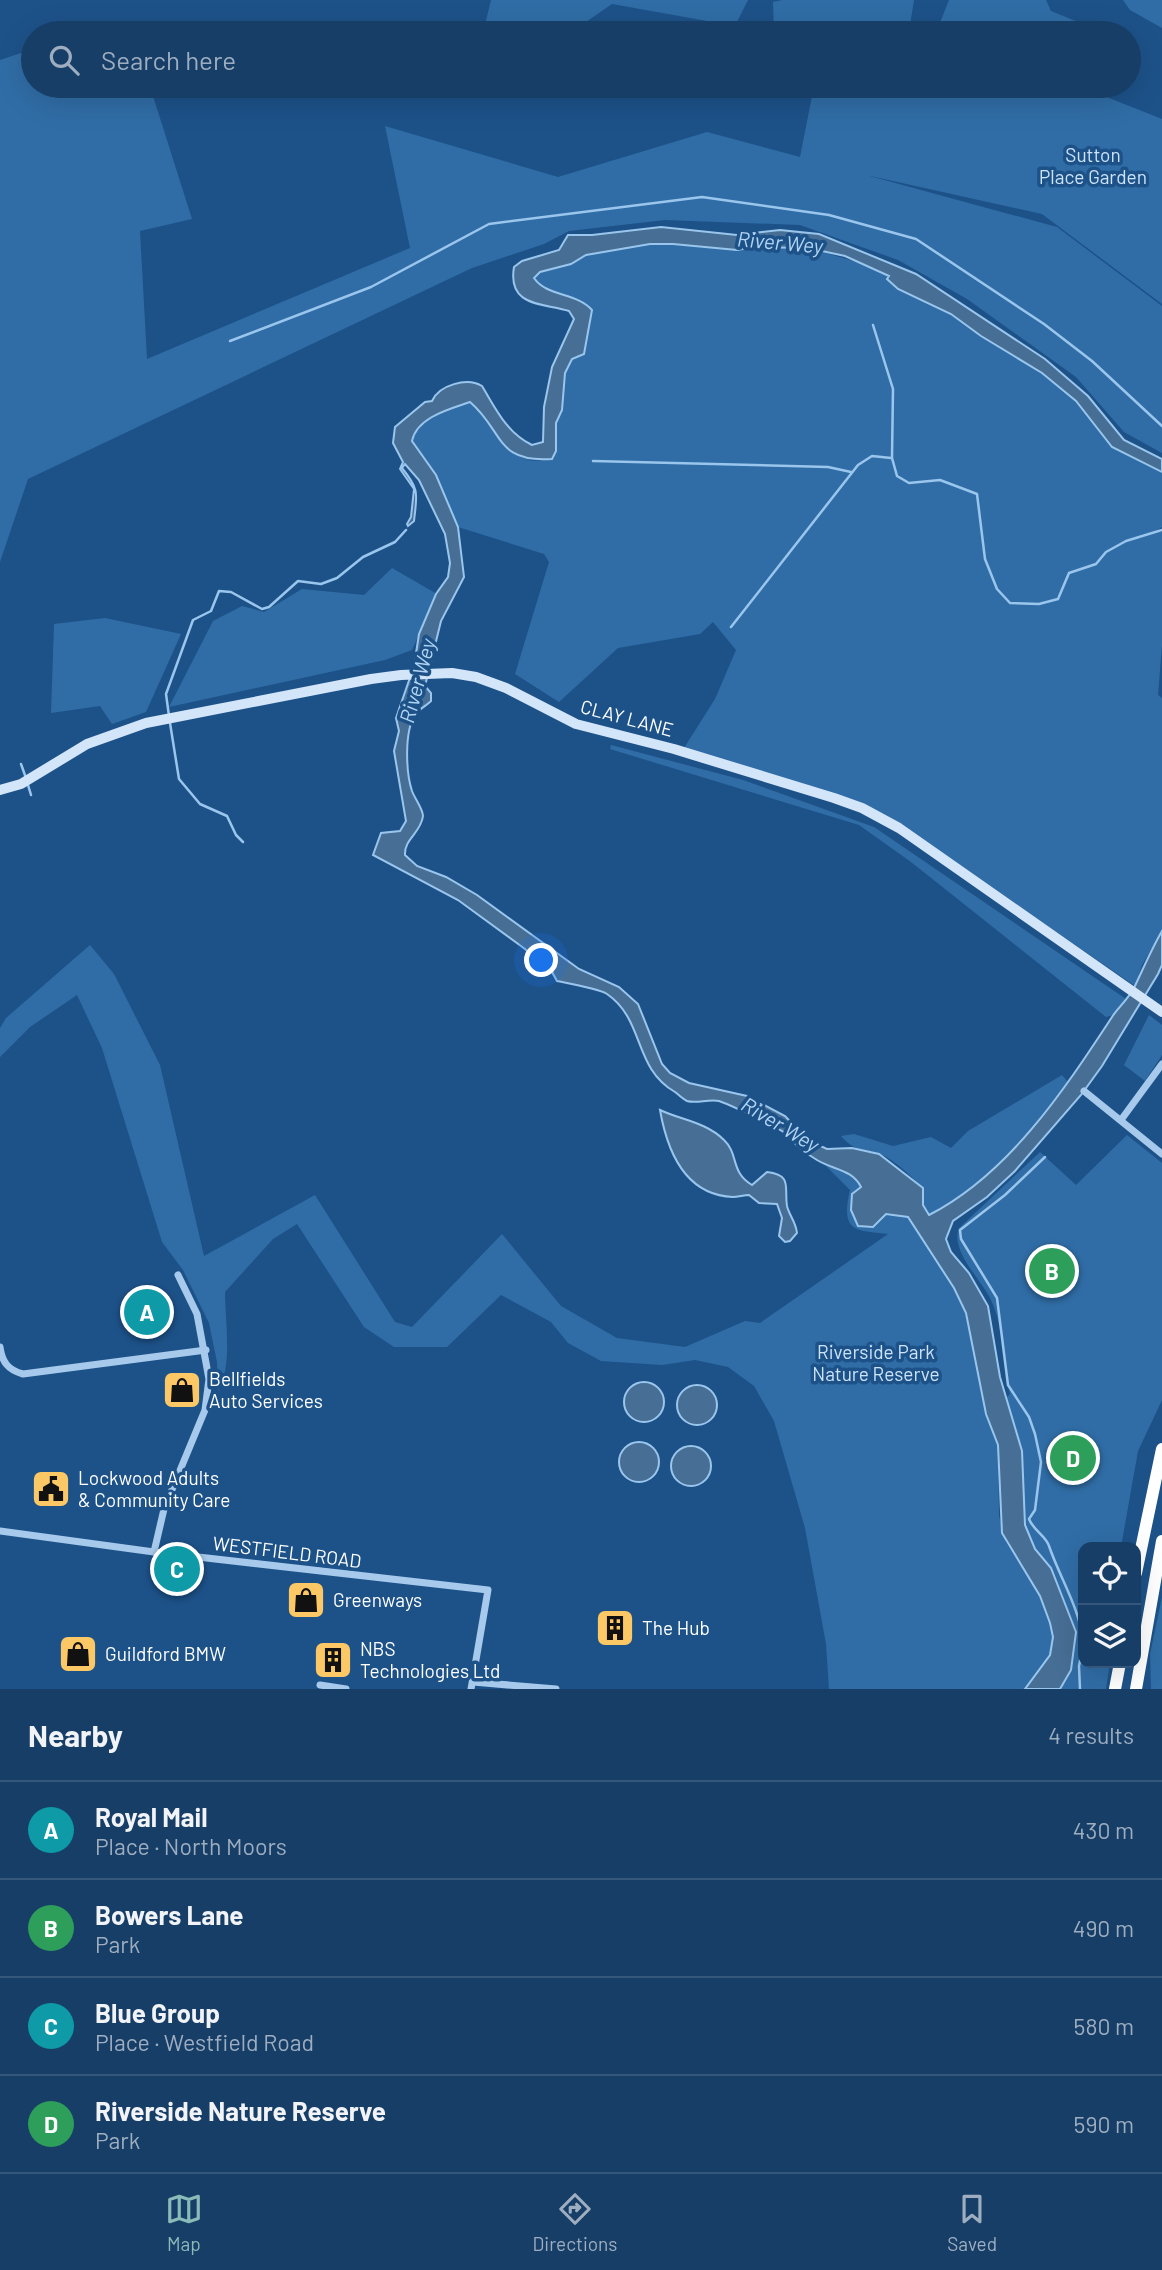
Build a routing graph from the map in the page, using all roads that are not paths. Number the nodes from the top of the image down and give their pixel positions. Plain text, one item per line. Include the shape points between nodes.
1 (0, 790) edge
2 (1162, 1012) edge
3 (1162, 1064) edge
4 (1084, 1091) dead end
5 (1121, 1120) junction
6 (1162, 1154) edge
7 (178, 1275) dead end
8 (0, 1347) edge
9 (206, 1350) junction
10 (1162, 1449) edge
11 (0, 1531) edge
12 (1162, 1541) edge
13 (1141, 1549) edge
14 (154, 1552) junction
15 (1119, 1668) edge
16 (320, 1685) dead end
17 (472, 1686) edge
18 (346, 1689) edge
19 (556, 1689) edge
20 (1115, 1689) edge
21 (1136, 1689) edge

1 - 2 street, CLAY LANE via 21,784 87,744 169,718 409,674 476,677 576,724 674,749 862,808 899,828
3 - 5 street
4 - 5 street
5 - 6 street
7 - 9 street via 197,1314
8 - 9 street via 7,1366 23,1374
9 - 14 street via 205,1410 164,1509
10 - 13 highway
11 - 14 street, WESTFIELD ROAD
12 - 21 highway
14 - 17 street, WESTFIELD ROAD via 488,1590
15 - 20 highway
16 - 18 street
17 - 19 street

